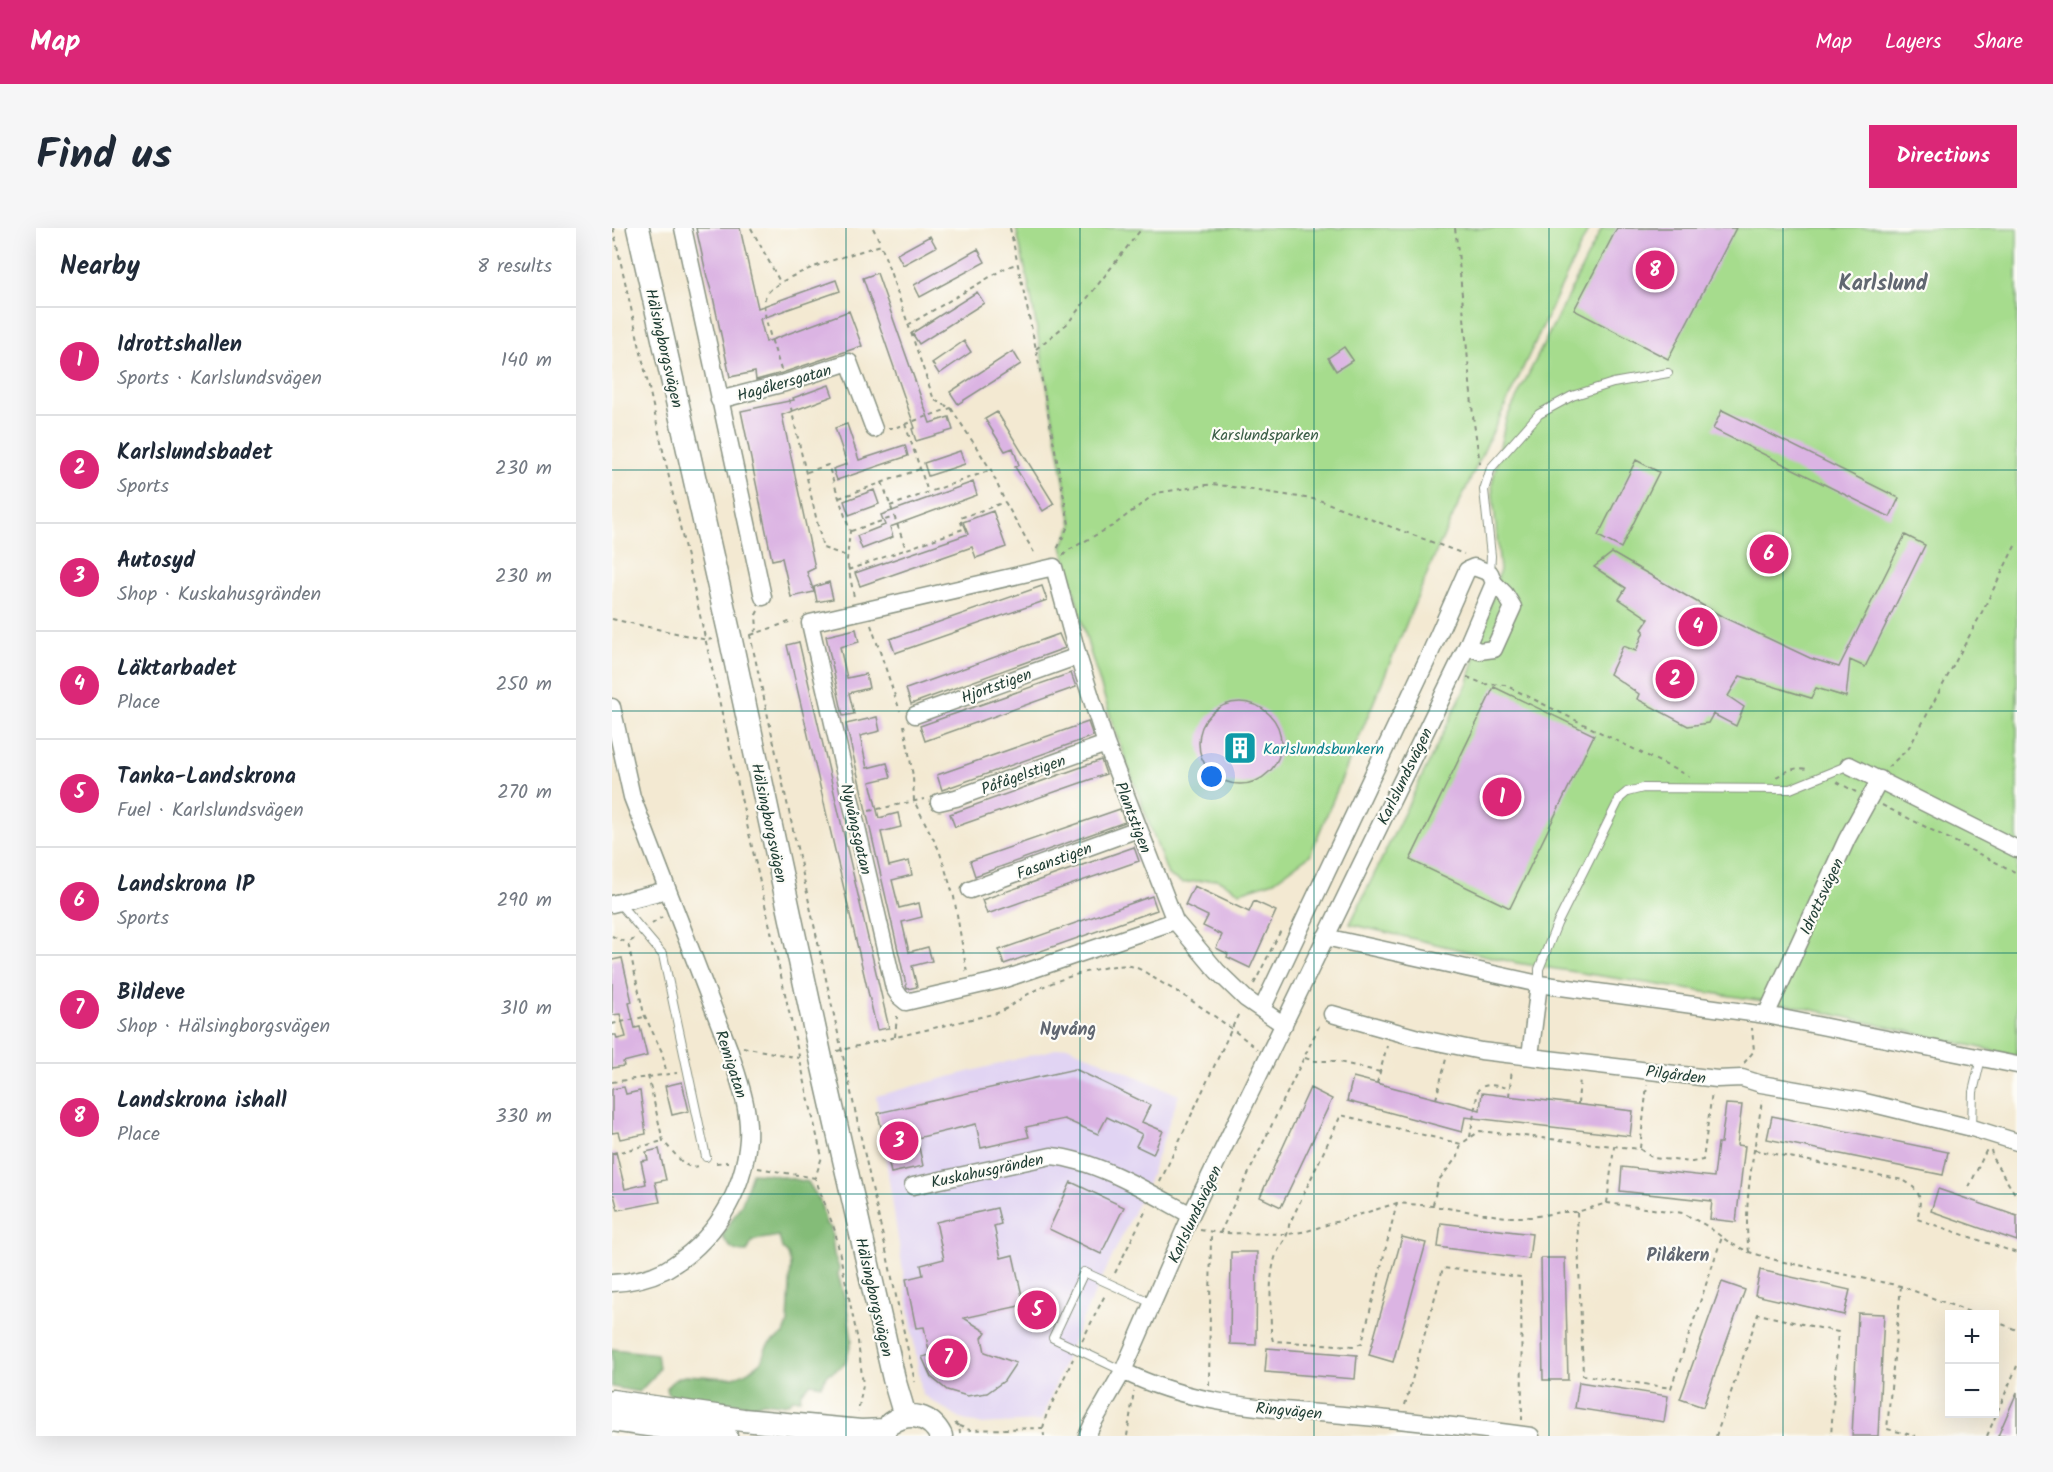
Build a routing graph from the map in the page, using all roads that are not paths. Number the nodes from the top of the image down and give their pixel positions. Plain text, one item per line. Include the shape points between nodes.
1 (638, 228) edge
2 (683, 228) edge
3 (1668, 373) dead end
4 (719, 400) junction
5 (874, 429) road end
6 (1492, 578) junction
7 (763, 597) road end
8 (810, 623) joint
9 (1467, 646) junction
10 (1078, 656) junction
11 (612, 707) edge
12 (915, 715) dead end
13 (1106, 744) junction
14 (1849, 765) joint
15 (1880, 779) junction
16 (939, 802) road end
17 (1138, 829) junction
18 (2017, 849) edge
19 (1323, 881) junction
20 (668, 890) junction
21 (970, 890) dead end
22 (1346, 893) junction
23 (616, 904) edge
24 (1175, 921) junction
25 (1325, 937) junction
26 (1539, 984) junction
27 (1262, 1009) junction
28 (1766, 1015) junction
29 (1328, 1016) road end
30 (1284, 1024) junction
31 (1522, 1055) junction
32 (1981, 1058) junction
33 (2017, 1065) edge
34 (1972, 1128) junction
35 (2017, 1142) edge
36 (706, 1158) dead end
37 (913, 1186) dead end
38 (1189, 1221) junction
39 (612, 1283) edge
40 (1152, 1304) junction
41 (1129, 1374) junction
42 (612, 1401) edge
43 (904, 1416) junction
44 (612, 1420) edge
45 (947, 1431) edge
46 (876, 1432) edge
47 (1526, 1435) edge
48 (726, 1436) edge
49 (1087, 1436) edge

1 - 43 main road, Hälsingborgsvägen via 730,636 810,1056
2 - 4 street, Hagåkersgatan
3 - 6 lane via 1613,383 1572,396 1539,414 1491,468 1484,490
4 - 5 street, Hagåkersgatan via 849,362
4 - 7 street, Hagåkersgatan
6 - 9 street, Karlslundsvägen
6 - 9 street via 1513,607 1494,649 1479,651
6 - 19 street, Karlslundsvägen via 1474,567 1467,570
8 - 10 street, Plantstigen via 1054,567
8 - 24 street, Nyvångsgatan via 894,988 906,1002 1005,979
9 - 22 street, Karlslundsvägen
10 - 12 street, Hjortstigen
10 - 13 street, Plantstigen
11 - 20 street, Remigatan via 632,797
13 - 16 street, Påfågelstigen
13 - 17 street, Plantstigen
14 - 15 street
14 - 26 lane via 1790,789 1643,788 1627,792 1620,798 1557,924 1539,969
15 - 18 street
15 - 28 street, Idrottsvägen via 1847,839
17 - 21 street, Fasanstigen
17 - 24 street, Plantstigen
19 - 22 street
19 - 27 street, Karlslundsvägen
20 - 23 street
20 - 39 street, Remigatan via 742,1088 748,1137 741,1175 726,1211 710,1233 664,1270
22 - 25 street, Karlslundsvägen
23 - 36 lane via 663,955
24 - 27 street, Plantstigen via 1217,971
25 - 26 street
25 - 30 street, Karlslundsvägen
26 - 28 street
26 - 31 street
27 - 30 street, Plantstigen
28 - 32 street
29 - 31 street, Pilgården via 1449,1045
30 - 38 street, Karlslundsvägen
31 - 34 street, Pilgården via 1717,1079 1742,1078
32 - 33 street
32 - 34 lane via 1973,1092
34 - 35 street, Pilgården
37 - 38 street, Kuskahusgränden via 1051,1156 1070,1158 1092,1166
38 - 40 street, Karlslundsvägen
40 - 41 street, Karlslundsvägen
40 - 41 lane via 1084,1272 1053,1338
41 - 47 street, Ringvägen via 1160,1387 1250,1406
41 - 49 street, Karlslundsvägen via 1092,1423
42 - 46 main road via 701,1415
43 - 45 main road via 923,1418
43 - 46 main road
44 - 48 main road

